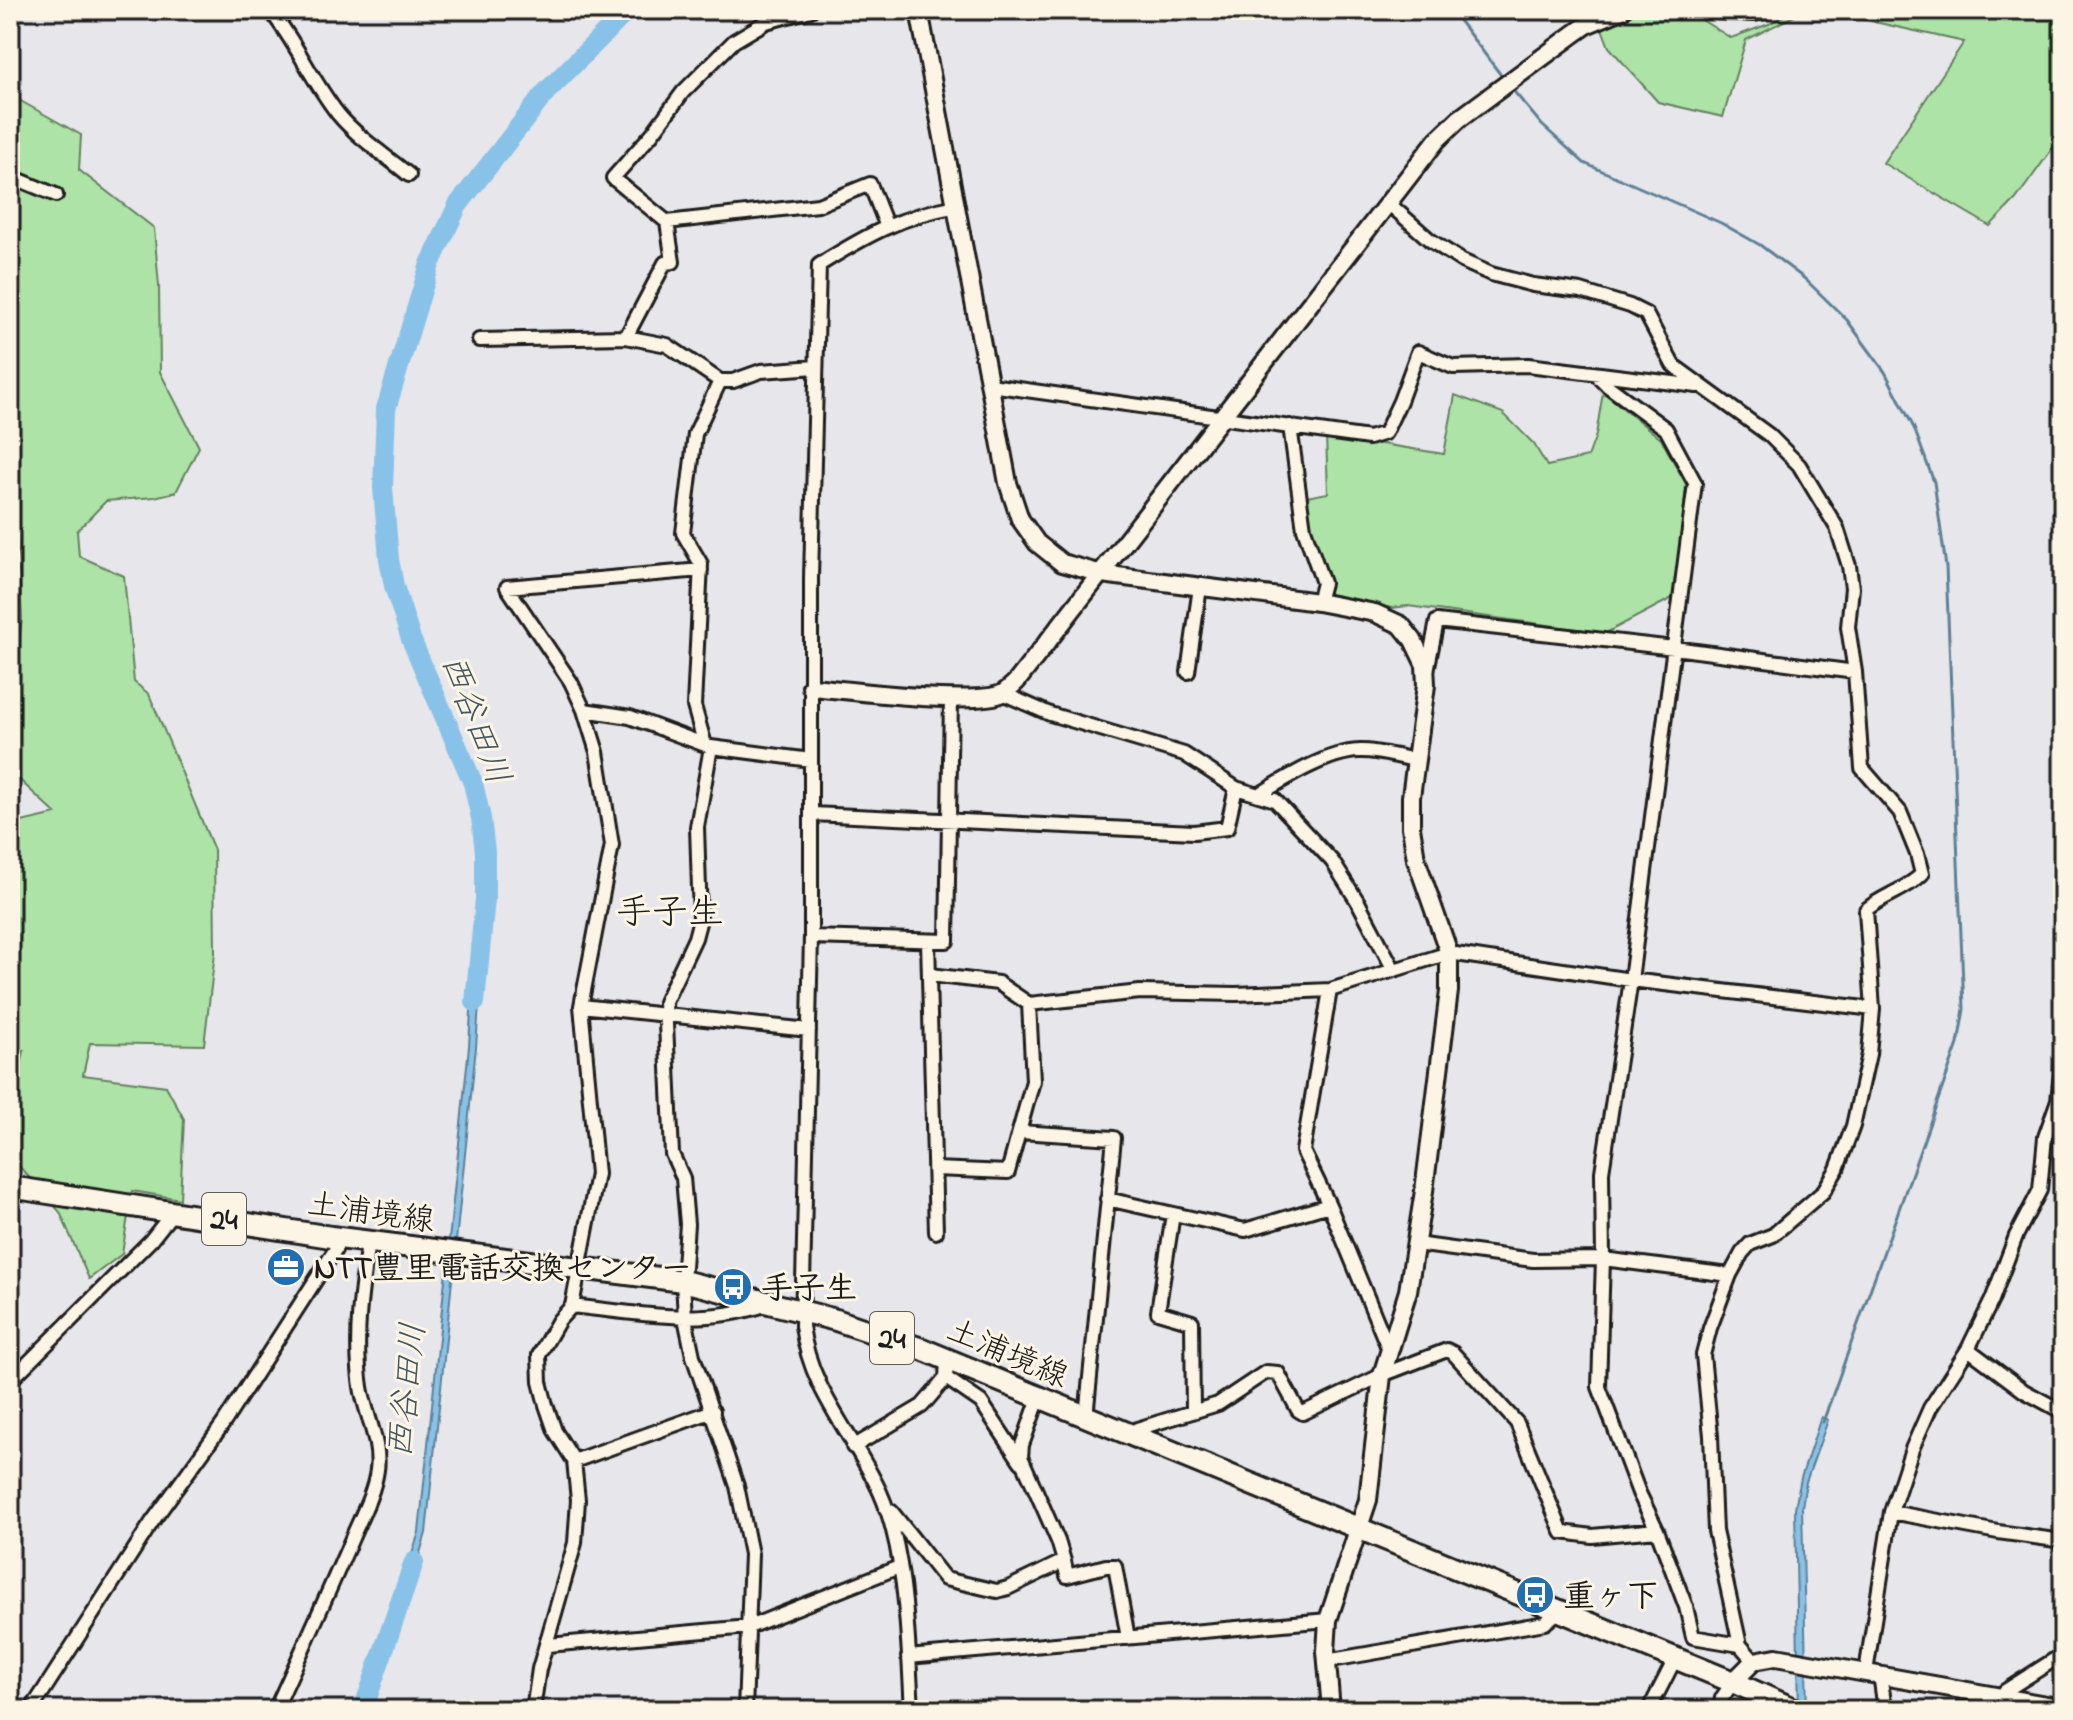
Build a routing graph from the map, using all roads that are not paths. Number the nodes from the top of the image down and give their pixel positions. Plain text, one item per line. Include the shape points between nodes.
1 (270, 10) edge
2 (811, 10) edge
3 (919, 10) edge
4 (1622, 10) edge
5 (1719, 10) edge
6 (1763, 10) edge
7 (409, 175) dead end
8 (10, 176) edge
9 (56, 195) dead end
10 (1387, 202) junction
11 (957, 206) junction
12 (667, 222) junction
13 (887, 227) junction
14 (626, 337) junction
15 (479, 340) dead end
16 (816, 367) junction
17 (1596, 374) junction
18 (720, 381) junction
19 (990, 385) junction
20 (1701, 386) junction
21 (1224, 416) junction
22 (1290, 426) junction
23 (701, 570) junction
24 (1102, 574) junction
25 (1200, 587) junction
26 (1318, 602) junction
27 (1674, 648) junction
28 (1188, 672) dead end
29 (1855, 672) junction
30 (1426, 674) junction
31 (811, 687) junction
32 (1002, 693) junction
33 (951, 698) junction
34 (584, 710) junction
35 (708, 746) junction
36 (811, 760) junction
37 (1416, 760) junction
38 (1236, 788) junction
39 (1260, 794) junction
40 (812, 814) junction
41 (949, 821) junction
42 (811, 937) junction
43 (928, 941) junction
44 (1449, 953) junction
45 (1394, 970) junction
46 (930, 975) junction
47 (1631, 980) junction
48 (1330, 990) junction
49 (1029, 1004) junction
50 (581, 1006) junction
51 (1873, 1009) junction
52 (666, 1015) junction
53 (2063, 1020) edge
54 (809, 1030) junction
55 (1020, 1132) junction
56 (935, 1169) junction
57 (10, 1187) edge
58 (1107, 1199) junction
59 (1329, 1205) junction
60 (171, 1210) junction
61 (1173, 1214) junction
62 (936, 1232) dead end
63 (339, 1238) junction
64 (368, 1242) junction
65 (1416, 1244) junction
66 (1603, 1259) junction
67 (579, 1267) junction
68 (1730, 1275) junction
69 (683, 1281) junction
70 (771, 1303) junction
71 (572, 1306) junction
72 (802, 1310) junction
73 (685, 1318) junction
74 (1968, 1349) junction
75 (1389, 1350) junction
76 (946, 1369) junction
77 (1382, 1375) junction
78 (10, 1381) edge
79 (1039, 1398) junction
80 (713, 1411) junction
81 (1193, 1412) junction
82 (2063, 1412) edge
83 (1086, 1417) junction
84 (1133, 1436) junction
85 (853, 1447) junction
86 (574, 1461) junction
87 (1022, 1464) junction
88 (886, 1509) junction
89 (1891, 1512) junction
90 (1361, 1527) junction
91 (1657, 1530) junction
92 (2063, 1541) edge
93 (1064, 1561) junction
94 (899, 1567) junction
95 (1559, 1611) junction
96 (1328, 1620) junction
97 (749, 1627) junction
98 (1128, 1638) junction
99 (548, 1645) junction
100 (1740, 1645) junction
101 (2063, 1654) edge
102 (908, 1657) junction
103 (1675, 1659) junction
104 (1326, 1661) junction
105 (1754, 1661) junction
106 (1873, 1673) junction
107 (1733, 1682) junction
108 (2004, 1698) junction
109 (2063, 1708) edge
110 (31, 1710) edge
111 (275, 1710) edge
112 (533, 1710) edge
113 (745, 1710) edge
114 (912, 1710) edge
115 (1331, 1710) edge
116 (1649, 1710) edge
117 (1720, 1710) edge
118 (1796, 1710) edge
119 (1885, 1710) edge

1 - 7 street via 340,116
2 - 12 street via 766,22 734,41 683,92 613,178
3 - 11 street
4 - 10 street via 1588,24 1459,119
5 - 6 street
8 - 9 street
10 - 20 street via 1430,240 1491,274 1581,291 1646,314 1673,365
10 - 21 street
11 - 13 street via 912,215
11 - 19 street
12 - 13 street via 818,205 870,184
12 - 14 street via 673,262 665,263
13 - 16 street via 819,265
14 - 15 street
14 - 18 street via 667,345
16 - 18 street
16 - 31 street
17 - 20 street
17 - 22 street via 1528,365 1453,367 1418,352 1385,433 1369,438
17 - 27 street via 1666,429 1695,483
18 - 23 street via 695,434 684,515 683,533
19 - 21 street
19 - 24 street via 1020,519 1037,543 1062,563
20 - 29 street via 1769,435 1799,465 1837,528 1852,588 1848,627
21 - 22 street
21 - 24 street
22 - 26 street via 1304,529 1323,583
23 - 34 street via 507,587
23 - 35 street via 694,706
24 - 25 street
24 - 32 street
25 - 26 street
25 - 28 street
26 - 30 street via 1375,613 1401,625 1422,655
27 - 29 street
27 - 30 street via 1437,621
27 - 47 street
29 - 51 street via 1862,768 1900,812 1922,874 1866,910
30 - 37 street
31 - 33 street
31 - 36 street
32 - 33 street
32 - 38 street via 1050,714 1184,754
33 - 41 street
34 - 35 street via 630,717
34 - 50 street via 597,752 612,845
35 - 36 street
35 - 52 street via 697,827 700,919 665,1002
36 - 40 street
37 - 39 street via 1359,751 1331,758
37 - 44 street via 1411,827 1416,859
38 - 39 street
38 - 41 street via 1227,828 1194,832
39 - 45 street via 1275,800 1332,861
40 - 41 street
40 - 42 street
41 - 43 street via 947,941
42 - 43 street
42 - 54 street
43 - 46 street
44 - 45 street
44 - 47 street
44 - 65 street via 1449,991
45 - 48 street
46 - 49 street via 998,983
46 - 56 street
47 - 51 street
47 - 66 street via 1602,1172
48 - 49 street via 1140,992
48 - 59 street via 1303,1151
49 - 55 street via 1033,1081
50 - 52 street
50 - 67 street via 597,1174
51 - 68 street via 1861,1095 1837,1169 1823,1192 1800,1213 1773,1235 1750,1244
52 - 54 street
52 - 69 street via 672,1154 683,1178 687,1224
53 - 74 street via 2058,1100 2045,1137 2040,1190
54 - 72 street
55 - 56 street via 1008,1172
55 - 58 street via 1114,1138
56 - 62 street
57 - 60 main road, 土浦境線 / 24
58 - 61 street
58 - 83 street
59 - 61 street via 1245,1230
59 - 75 street
60 - 63 main road, 土浦境線 / 24
60 - 78 street via 151,1240
61 - 81 street via 1158,1312 1192,1322
63 - 64 main road, 土浦境線 / 24
63 - 110 street via 223,1424 152,1522
64 - 67 main road, 土浦境線 / 24
64 - 111 street via 358,1355 378,1468
65 - 66 street via 1533,1260
65 - 75 street
66 - 68 street
66 - 91 street via 1599,1387
67 - 69 main road, 土浦境線 / 24
67 - 71 street
68 - 100 street via 1703,1355 1715,1531
69 - 70 main road, 土浦境線 / 24
69 - 73 street
70 - 72 main road, 土浦境線 / 24
70 - 73 street via 720,1316
71 - 73 street
71 - 86 street via 539,1355 546,1405
72 - 76 main road, 土浦境線 / 24 via 875,1332
72 - 85 street via 813,1367
73 - 80 street
74 - 82 street via 2024,1391
74 - 89 street via 1930,1408
75 - 77 street
76 - 79 main road, 土浦境線 / 24
76 - 85 street via 922,1406
76 - 87 street via 981,1402
77 - 81 street via 1303,1413 1278,1373 1266,1372 1218,1404
77 - 90 street via 1371,1487
77 - 91 street via 1440,1351 1453,1353 1517,1423 1562,1532 1592,1536
79 - 83 main road, 土浦境線 / 24
79 - 87 street via 1022,1445
80 - 86 street
80 - 97 street via 747,1525
81 - 84 street via 1137,1429
83 - 84 main road, 土浦境線 / 24
84 - 90 main road, 土浦境線 / 24
85 - 88 street
86 - 99 street via 576,1538
87 - 93 street
88 - 93 street via 945,1579 997,1591
88 - 94 street
89 - 92 street
89 - 106 street
90 - 95 main road, 土浦境線 / 24
90 - 96 street
91 - 100 street via 1693,1637
93 - 98 street via 1067,1576 1115,1566
94 - 97 street
94 - 102 street
95 - 103 main road, 土浦境線 / 24
95 - 104 street via 1545,1623
96 - 98 street
96 - 104 street
97 - 99 street
97 - 113 street
98 - 102 street
99 - 112 street
100 - 105 street
101 - 108 street via 2005,1691
102 - 114 street
103 - 107 main road, 土浦境線 / 24
103 - 116 street
104 - 115 street
105 - 106 street via 1776,1657
105 - 107 street
106 - 108 street
106 - 119 street
107 - 117 street
107 - 118 main road, 土浦境線 / 24
108 - 109 street

